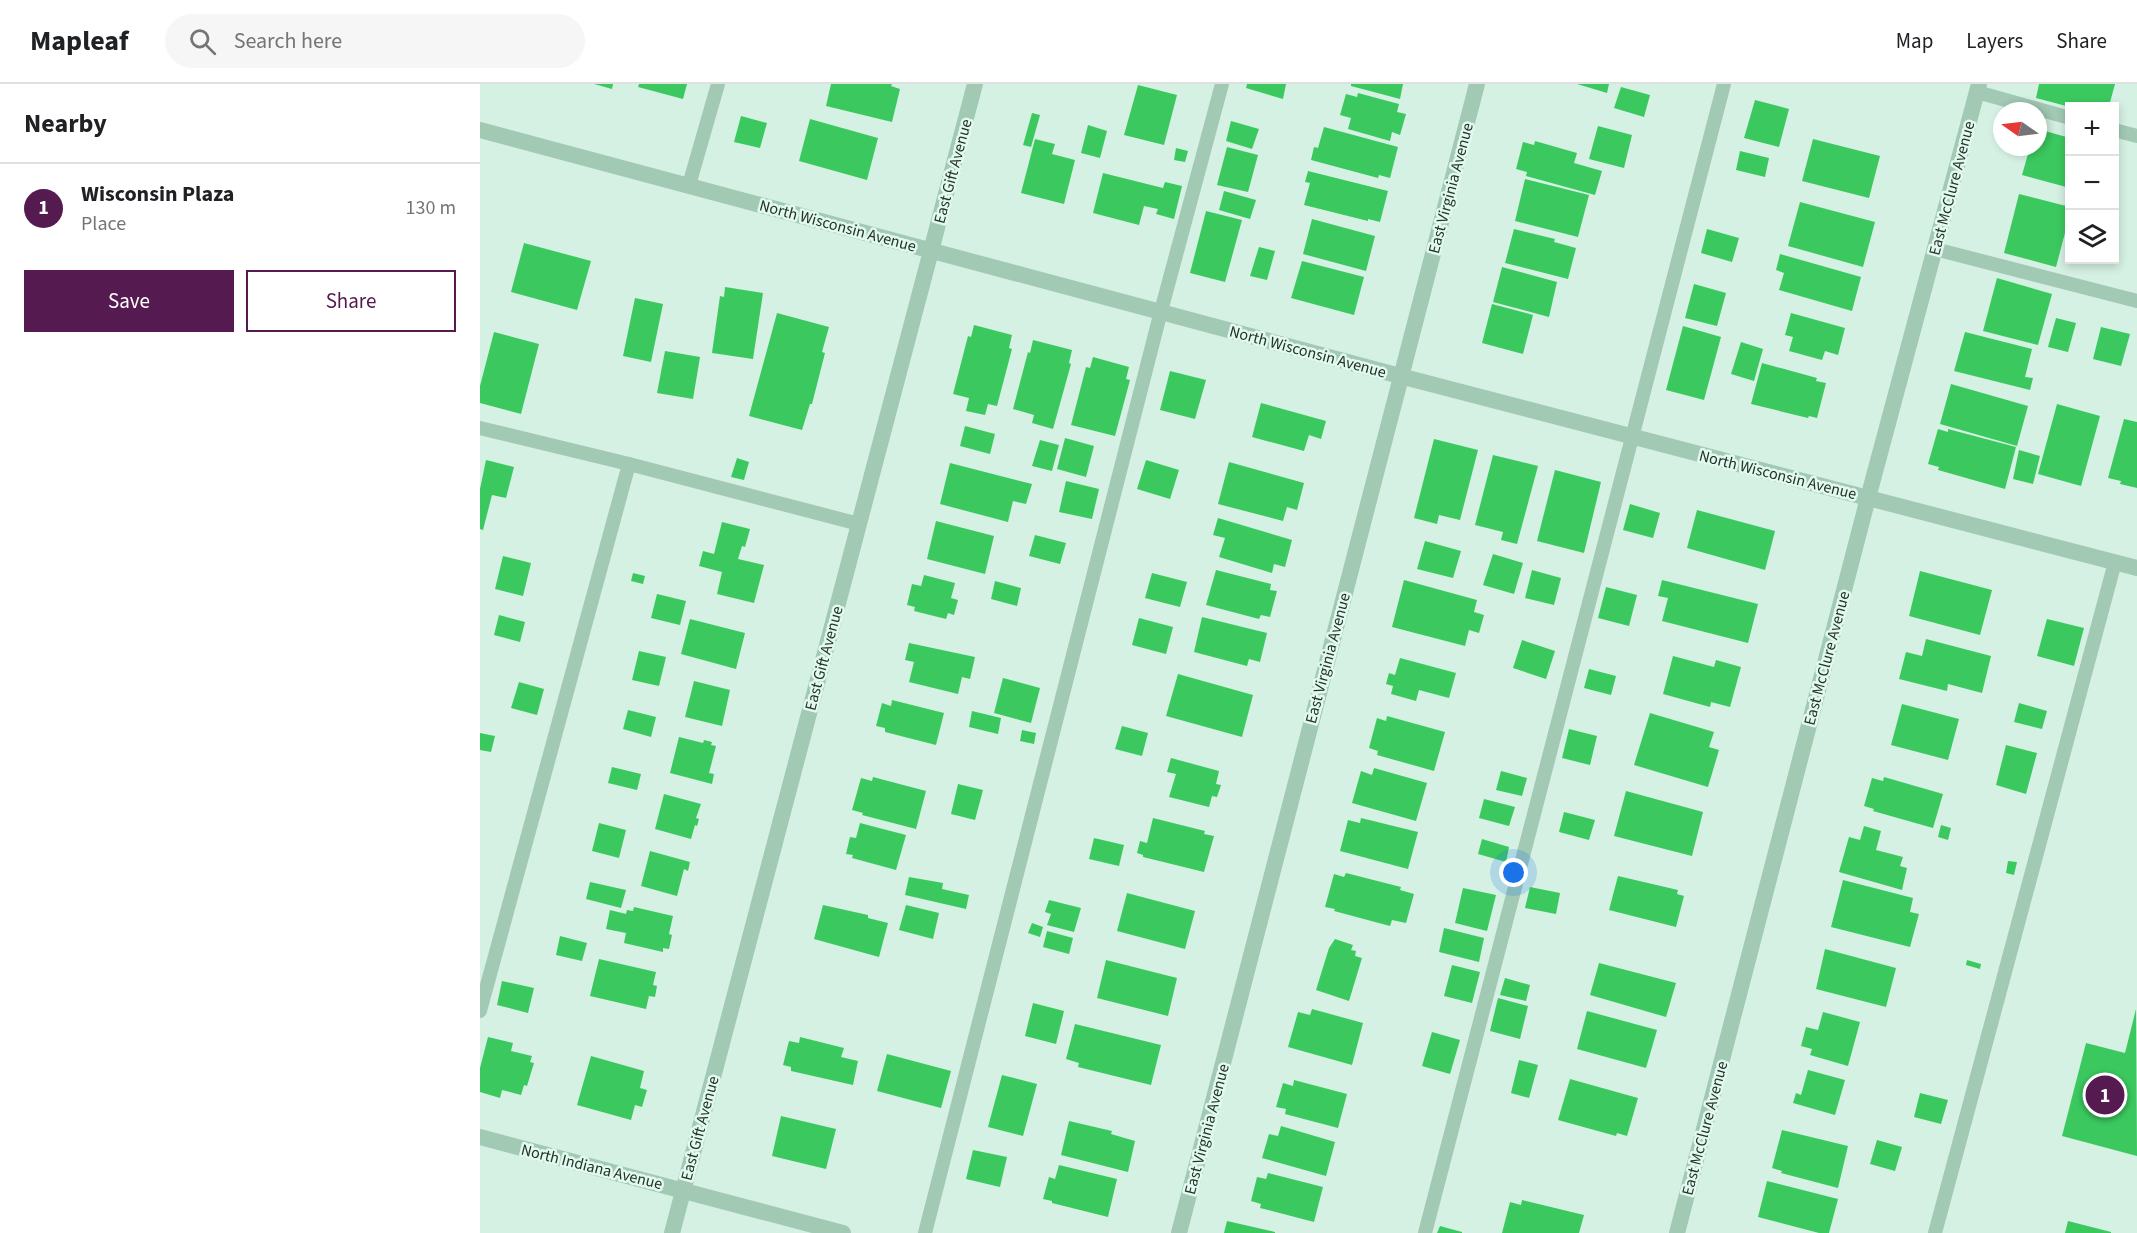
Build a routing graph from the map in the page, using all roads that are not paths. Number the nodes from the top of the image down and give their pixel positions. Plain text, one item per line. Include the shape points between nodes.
1 (718, 84) edge
2 (975, 84) edge
3 (1222, 84) edge
4 (1477, 84) edge
5 (1724, 84) edge
6 (1978, 88) edge
7 (2065, 116) edge
8 (480, 130) edge
9 (2119, 131) edge
10 (2137, 136) edge
11 (689, 185) junction
12 (1935, 249) junction
13 (932, 250) junction
14 (2137, 302) edge
15 (1161, 311) junction
16 (1400, 376) junction
17 (480, 428) edge
18 (1632, 437) junction
19 (629, 464) junction
20 (1868, 498) junction
21 (859, 524) junction
22 (2115, 562) junction
23 (2137, 568) edge
24 (480, 1011) edge
25 (480, 1137) edge
26 (683, 1189) junction
27 (672, 1233) edge
28 (843, 1233) edge
29 (925, 1233) edge
30 (1179, 1233) edge
31 (1425, 1233) edge
32 (1677, 1233) edge
33 (1935, 1233) edge

1 - 11 lane
2 - 13 street, East Gift Avenue
3 - 15 lane
4 - 16 street, East Virginia Avenue
5 - 18 lane
6 - 7 lane
6 - 12 street, East McClure Avenue
8 - 11 street, North Wisconsin Avenue
9 - 10 lane
11 - 13 street, North Wisconsin Avenue
12 - 14 lane
12 - 20 street, East McClure Avenue
13 - 15 street, North Wisconsin Avenue
13 - 21 street, East Gift Avenue
15 - 16 street, North Wisconsin Avenue
15 - 29 lane
16 - 18 street, North Wisconsin Avenue
16 - 30 street, East Virginia Avenue
17 - 19 lane
18 - 20 street, North Wisconsin Avenue
18 - 31 lane
19 - 21 lane
19 - 24 lane
20 - 22 street, North Wisconsin Avenue
20 - 32 street, East McClure Avenue
21 - 26 street, East Gift Avenue
22 - 23 street, North Wisconsin Avenue
22 - 33 lane
25 - 26 street, North Indiana Avenue
26 - 27 street, East Gift Avenue
26 - 28 street, North Indiana Avenue

